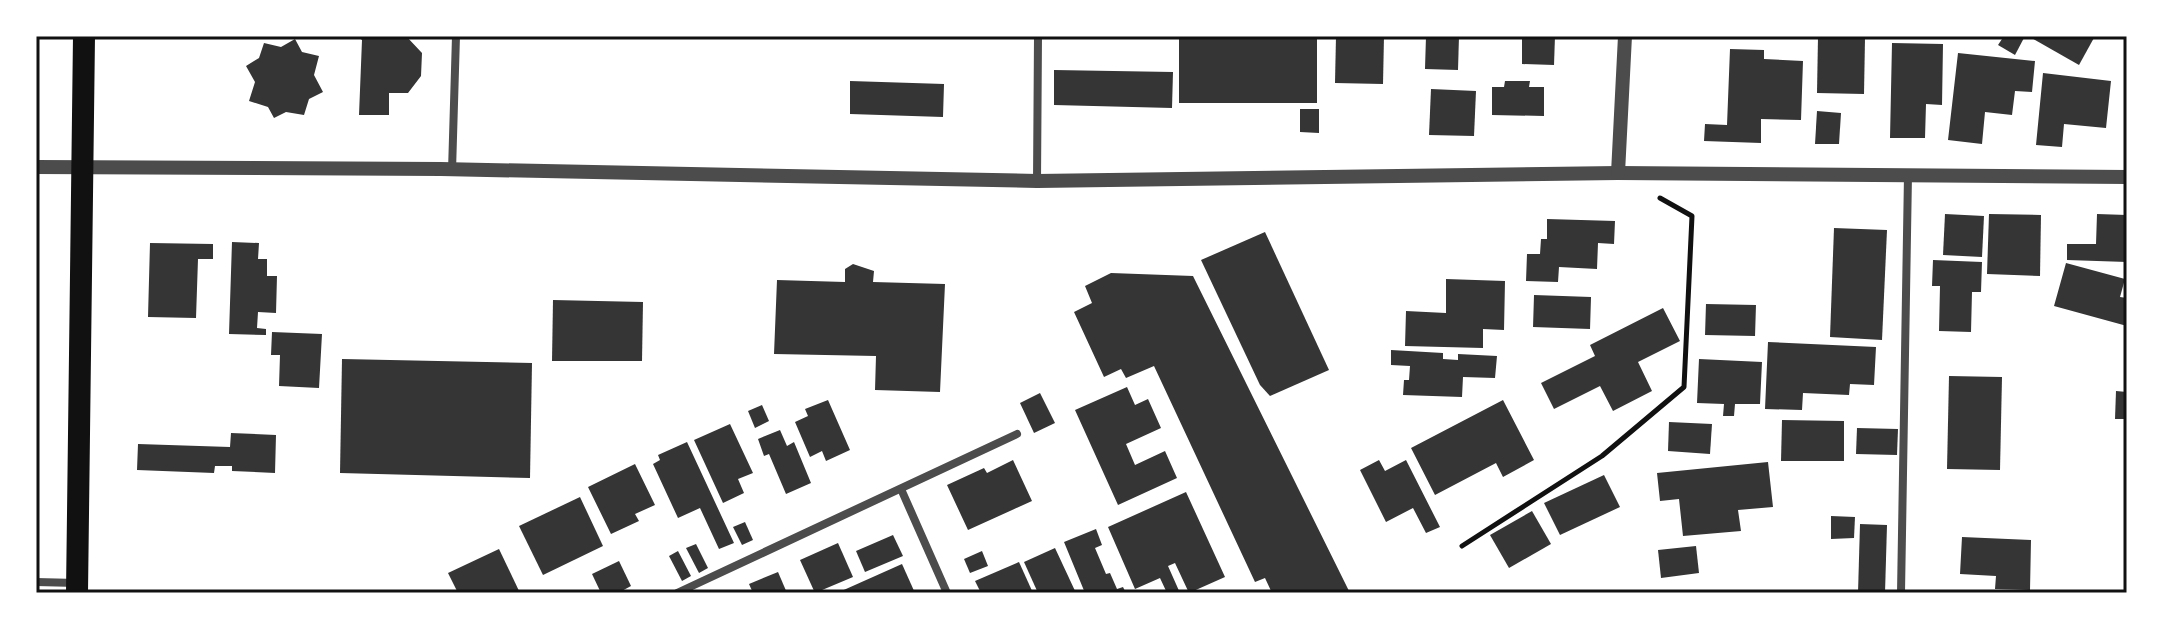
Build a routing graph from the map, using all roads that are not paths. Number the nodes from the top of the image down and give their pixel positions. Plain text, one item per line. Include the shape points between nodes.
1 (84, 36) edge
2 (456, 36) edge
3 (1038, 36) edge
4 (1625, 36) edge
5 (36, 167) edge
6 (83, 167) junction
7 (452, 171) junction
8 (1618, 173) junction
9 (1908, 175) junction
10 (2127, 177) edge
11 (1037, 181) junction
12 (1017, 434) dead end
13 (901, 489) junction
14 (36, 582) edge
15 (78, 588) edge
16 (677, 593) edge
17 (947, 593) edge
18 (1901, 593) edge

1 - 6 highway
2 - 7 street
3 - 11 street
4 - 8 street
5 - 6 street
6 - 7 street
6 - 15 highway
7 - 11 street
8 - 9 street
8 - 11 street
9 - 10 street
9 - 18 street
12 - 13 street
13 - 16 street
13 - 17 street
14 - 15 street

